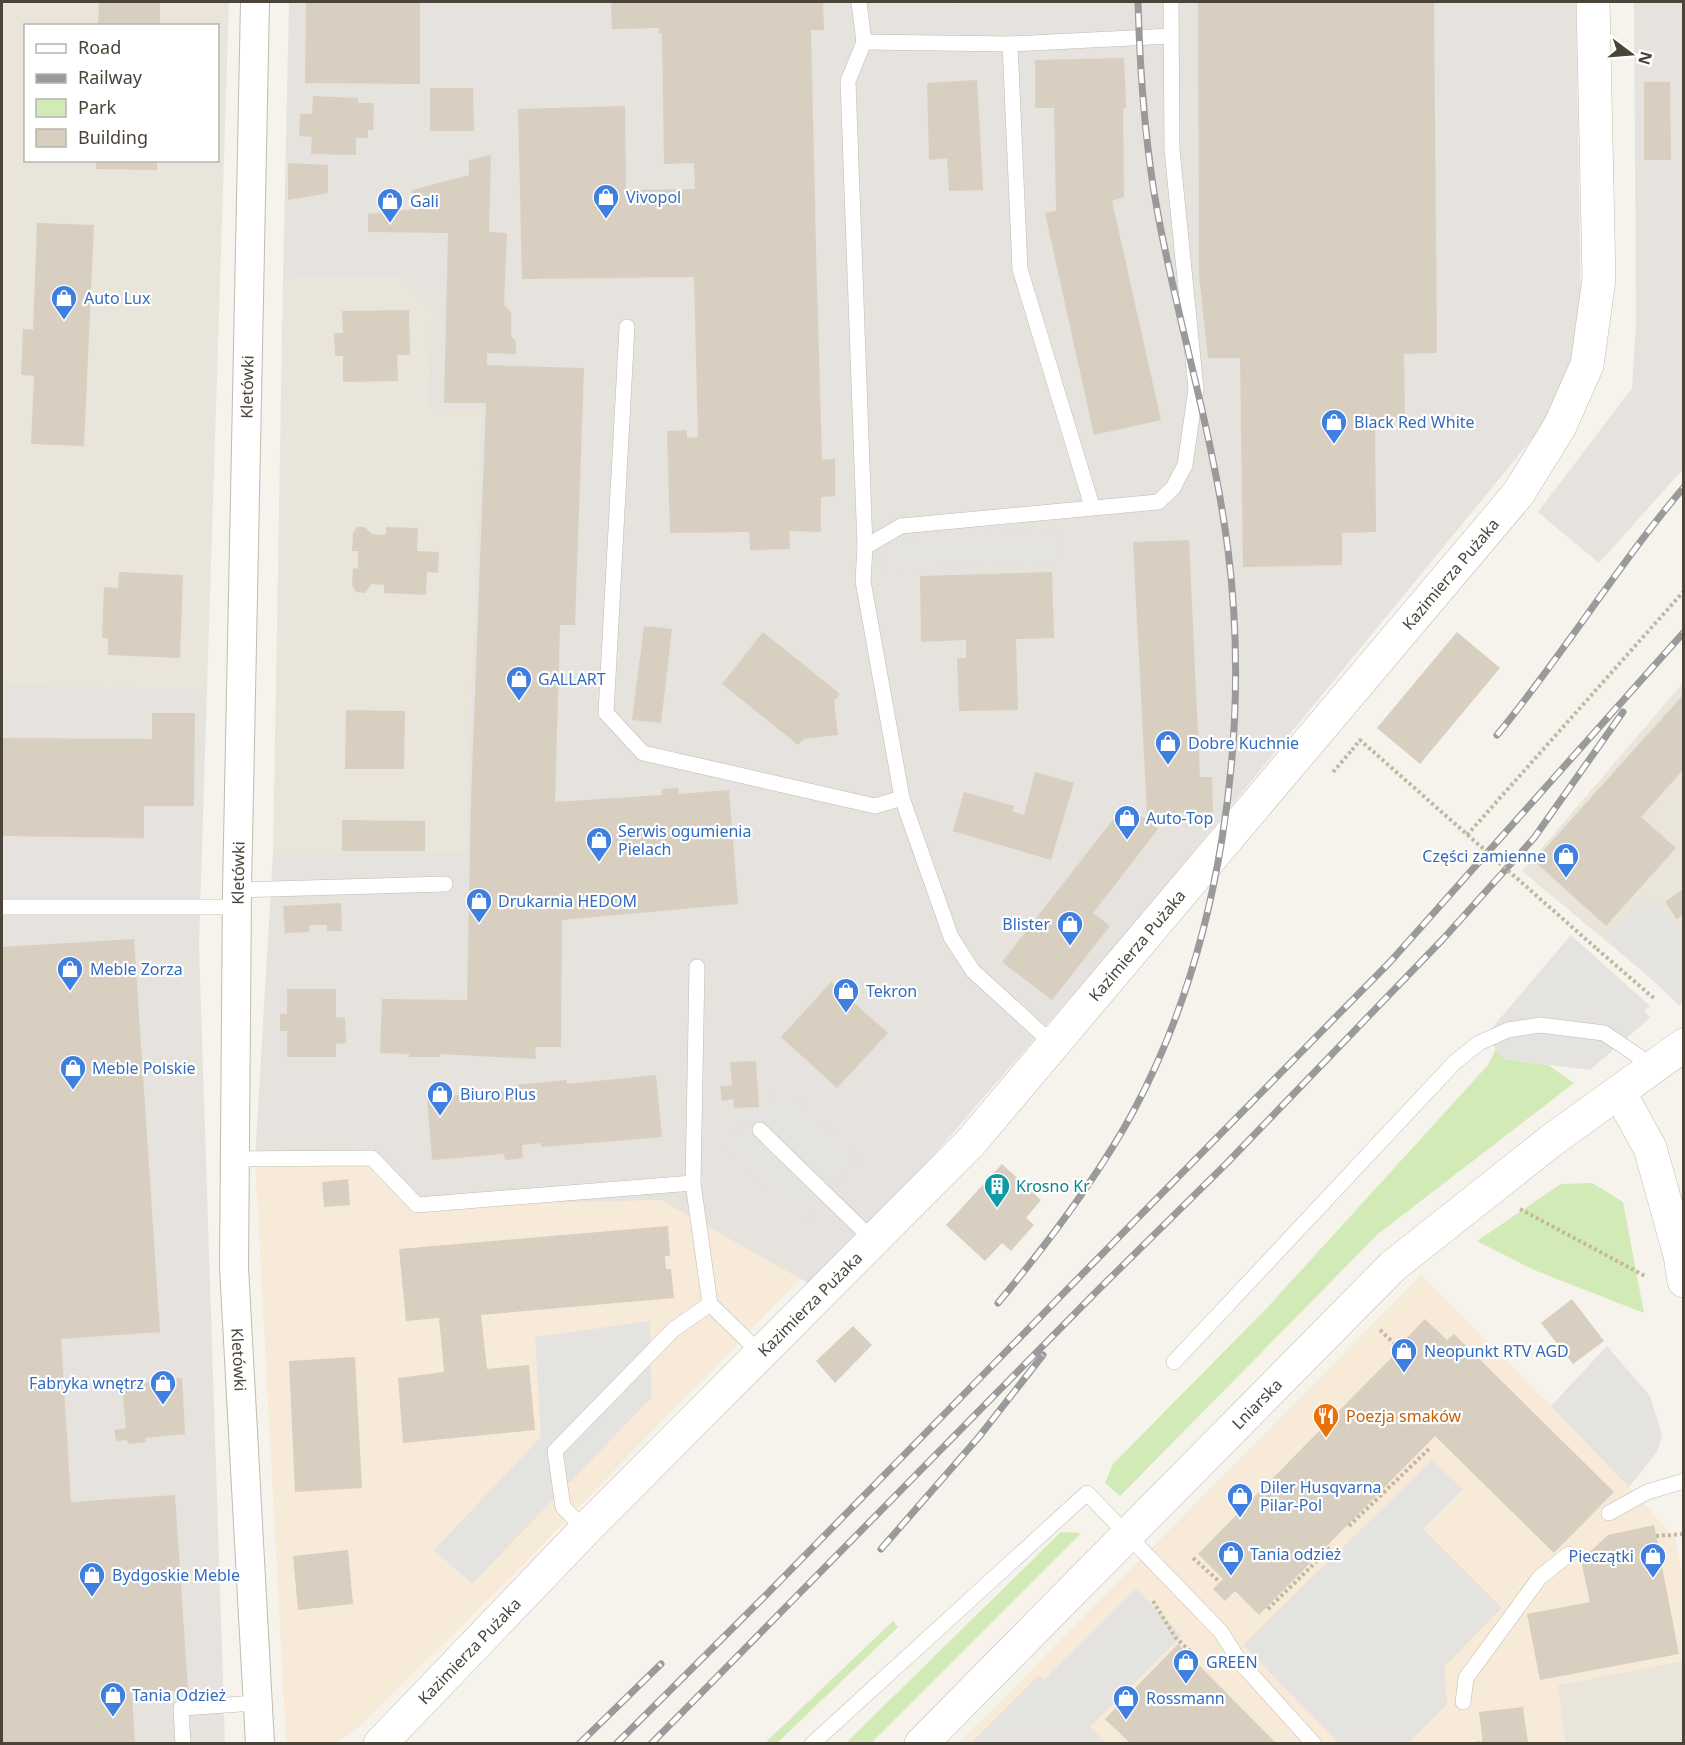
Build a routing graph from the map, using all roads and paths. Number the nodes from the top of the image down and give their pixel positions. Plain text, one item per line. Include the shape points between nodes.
1 (255, 2) edge
2 (860, 2) edge
3 (1171, 2) edge
4 (1593, 2) edge
5 (1171, 36) junction
6 (864, 42) junction
7 (1010, 44) junction
8 (627, 327) dead end
9 (1092, 506) junction
10 (865, 548) junction
11 (1683, 591) edge
12 (1337, 768) dead end
13 (902, 798) junction
14 (1467, 835) junction
15 (445, 885) dead end
16 (237, 898) junction
17 (2, 907) edge
18 (697, 967) dead end
19 (1656, 1000) dead end
20 (1053, 1044) junction
21 (1683, 1045) edge
22 (1653, 1066) junction
23 (1619, 1092) junction
24 (760, 1130) dead end
25 (235, 1160) junction
26 (693, 1183) junction
27 (1515, 1206) dead end
28 (874, 1241) junction
29 (1647, 1276) dead end
30 (1683, 1281) edge
31 (710, 1304) junction
32 (1373, 1323) dead end
33 (1398, 1347) dead end
34 (760, 1353) junction
35 (1174, 1362) dead end
36 (1431, 1447) dead end
37 (1683, 1481) edge
38 (1609, 1513) dead end
39 (1349, 1526) dead end
40 (585, 1530) junction
41 (1683, 1534) edge
42 (1127, 1536) junction
43 (1656, 1536) dead end
44 (1332, 1546) dead end
45 (1569, 1554) dead end
46 (1193, 1558) dead end
47 (1220, 1582) dead end
48 (1268, 1609) dead end
49 (1175, 1637) dead end
50 (1189, 1655) dead end
51 (1463, 1702) dead end
52 (257, 1703) junction
53 (1483, 1741) dead end
54 (183, 1743) edge
55 (260, 1743) edge
56 (380, 1743) edge
57 (812, 1743) edge
58 (921, 1743) edge
59 (1314, 1743) edge
60 (1477, 1743) edge

1 - 16 street, Kletówki
2 - 6 lane
3 - 5 lane
4 - 20 street, Kazimierza Pużaka via 1599,279 1587,365 1560,426 1518,494
5 - 7 lane
5 - 9 lane via 1172,150 1196,388 1185,465 1173,488 1158,502
6 - 7 lane
6 - 10 lane via 848,81
7 - 9 lane via 1020,269
8 - 13 lane via 606,713 643,753 876,806
9 - 10 lane via 901,526
10 - 13 lane via 863,581
11 - 14 path
12 - 14 path, bridge via 1360,740
13 - 20 lane via 951,937 973,971
14 - 19 path, bridge
15 - 16 lane
16 - 17 lane
16 - 25 street, Kletówki
18 - 26 lane
20 - 28 street, Kazimierza Pużaka via 971,1142
21 - 22 street, Lniarska
22 - 23 street, Lniarska
22 - 35 lane via 1604,1033 1540,1025 1508,1030 1479,1043 1455,1062
23 - 30 street via 1650,1148 1680,1256
23 - 42 street, Lniarska via 1552,1140 1394,1266
24 - 28 lane
25 - 26 lane via 372,1158 417,1205
25 - 52 street, Kletówki via 234,1267
26 - 31 lane
27 - 29 path
28 - 34 street, Kazimierza Pużaka
31 - 34 lane
31 - 40 lane via 674,1329 555,1451 563,1507
32 - 33 path
34 - 40 street, Kazimierza Pużaka
36 - 39 path
37 - 38 lane via 1647,1492
40 - 56 street, Kazimierza Pużaka
41 - 43 path
42 - 57 lane via 1087,1493
42 - 58 street, Lniarska
42 - 59 lane via 1221,1632 1240,1662
44 - 48 path
45 - 51 lane via 1540,1577 1466,1678
46 - 47 path
49 - 50 path via 1192,1653
52 - 54 lane via 181,1708
52 - 55 street, Kletówki
53 - 60 path

